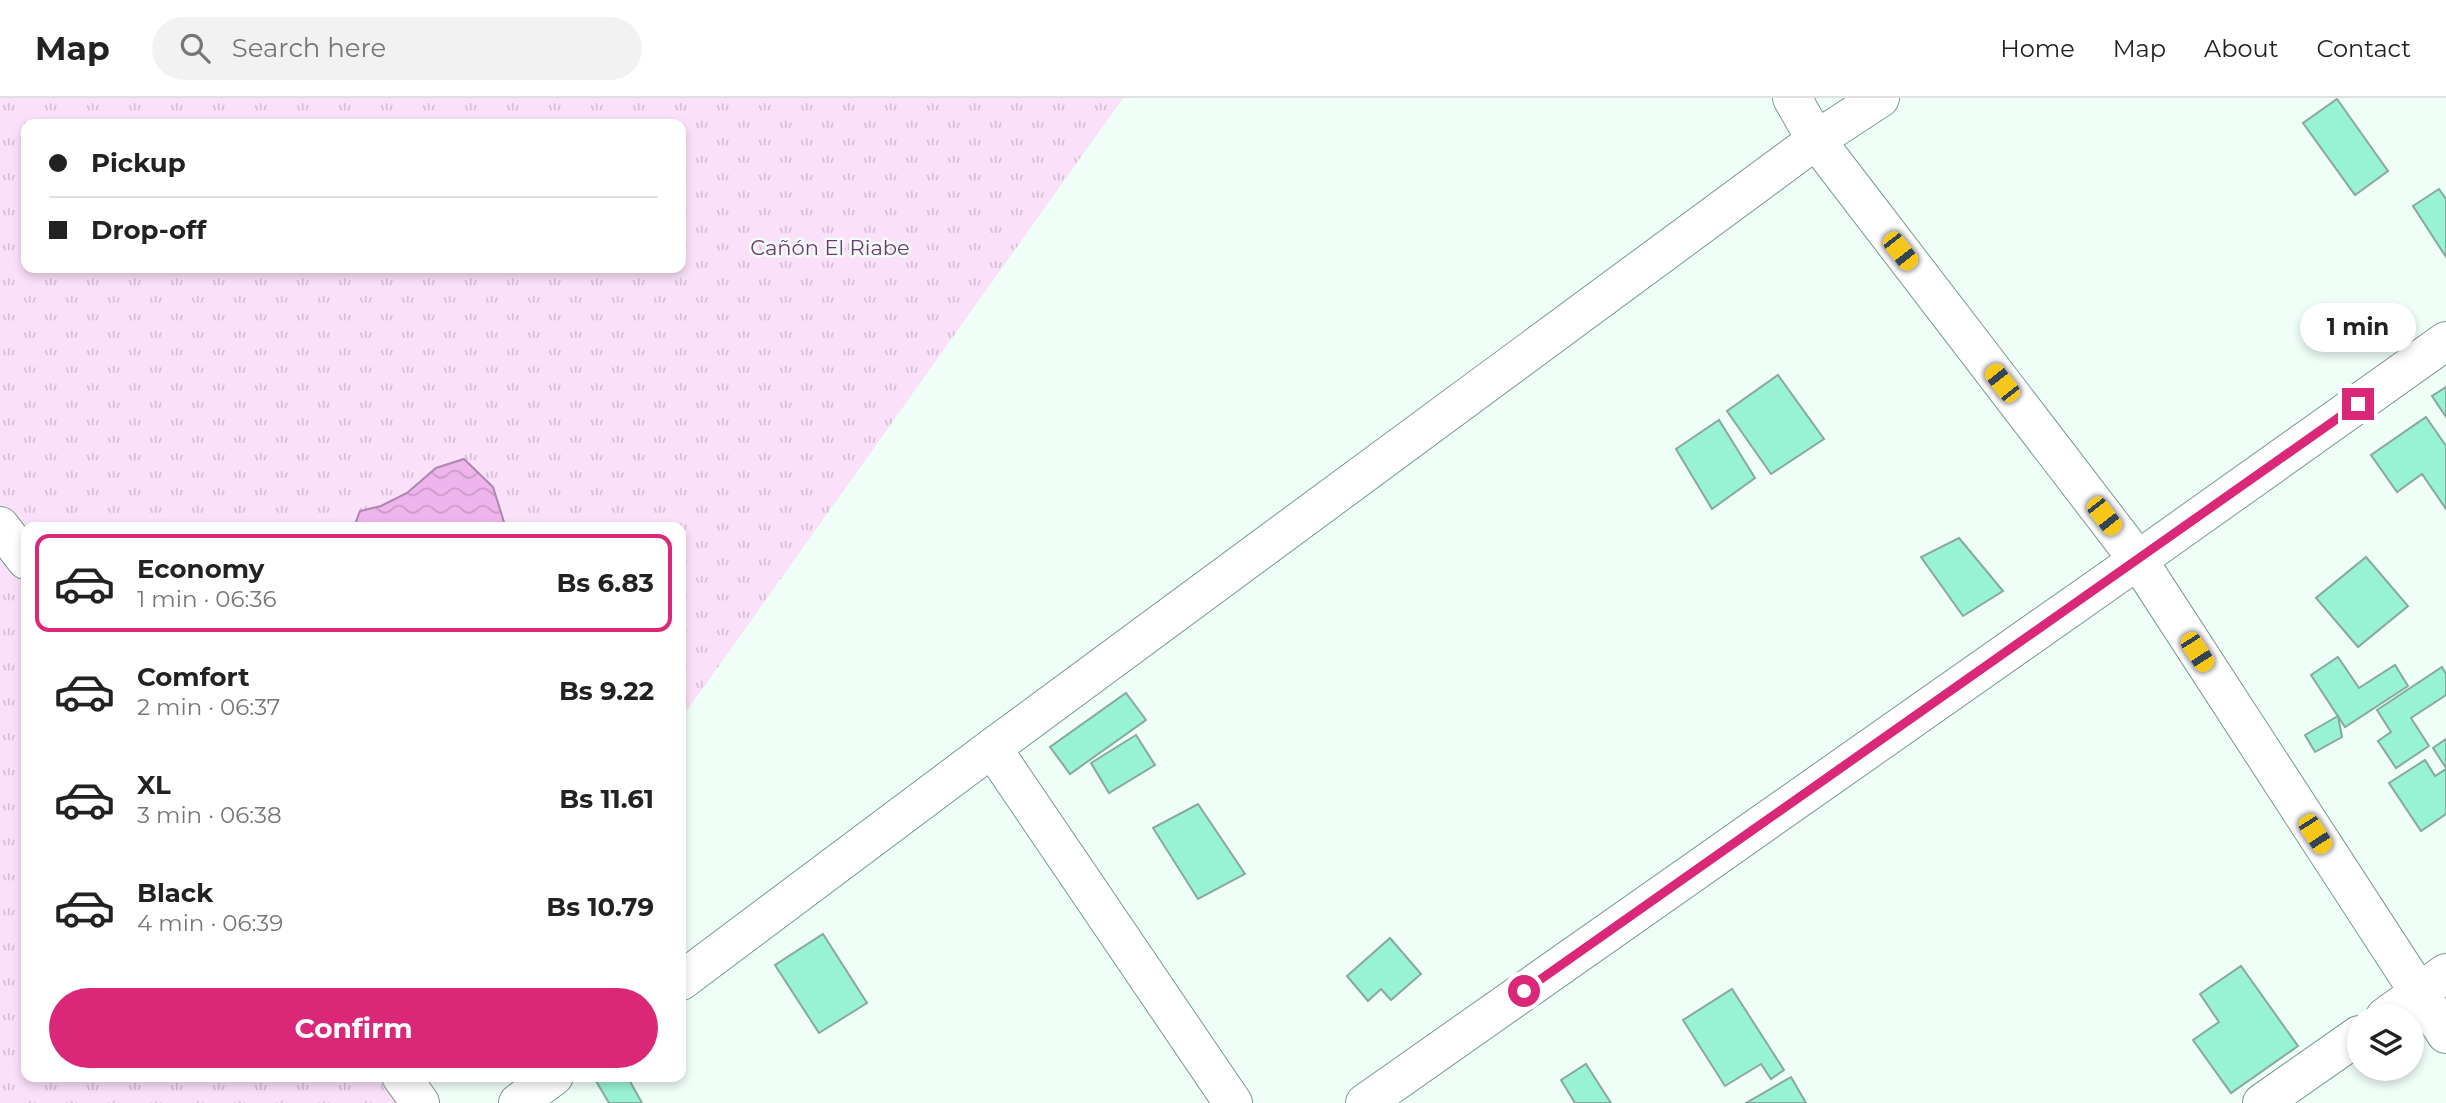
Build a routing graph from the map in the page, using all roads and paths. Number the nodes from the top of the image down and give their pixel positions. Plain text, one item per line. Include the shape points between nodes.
1 (1792, 98) edge
2 (1880, 98) edge
3 (1816, 140) junction
4 (2446, 341) edge
5 (0, 526) edge
6 (21, 553) edge
7 (2138, 561) junction
8 (992, 748) junction
9 (686, 977) edge
10 (2437, 993) edge
11 (2413, 1004) edge
12 (2446, 1034) edge
13 (2347, 1043) edge
14 (405, 1082) edge
15 (546, 1082) edge
16 (420, 1103) edge
17 (518, 1103) edge
18 (1233, 1103) edge
19 (1365, 1103) edge
20 (2262, 1103) edge

1 - 3 street
2 - 3 street
3 - 7 street
3 - 8 street
4 - 7 street
5 - 6 street
7 - 10 street
7 - 19 street
8 - 9 street
8 - 18 street
10 - 11 street
10 - 12 street
13 - 20 street
14 - 16 street
15 - 17 street

